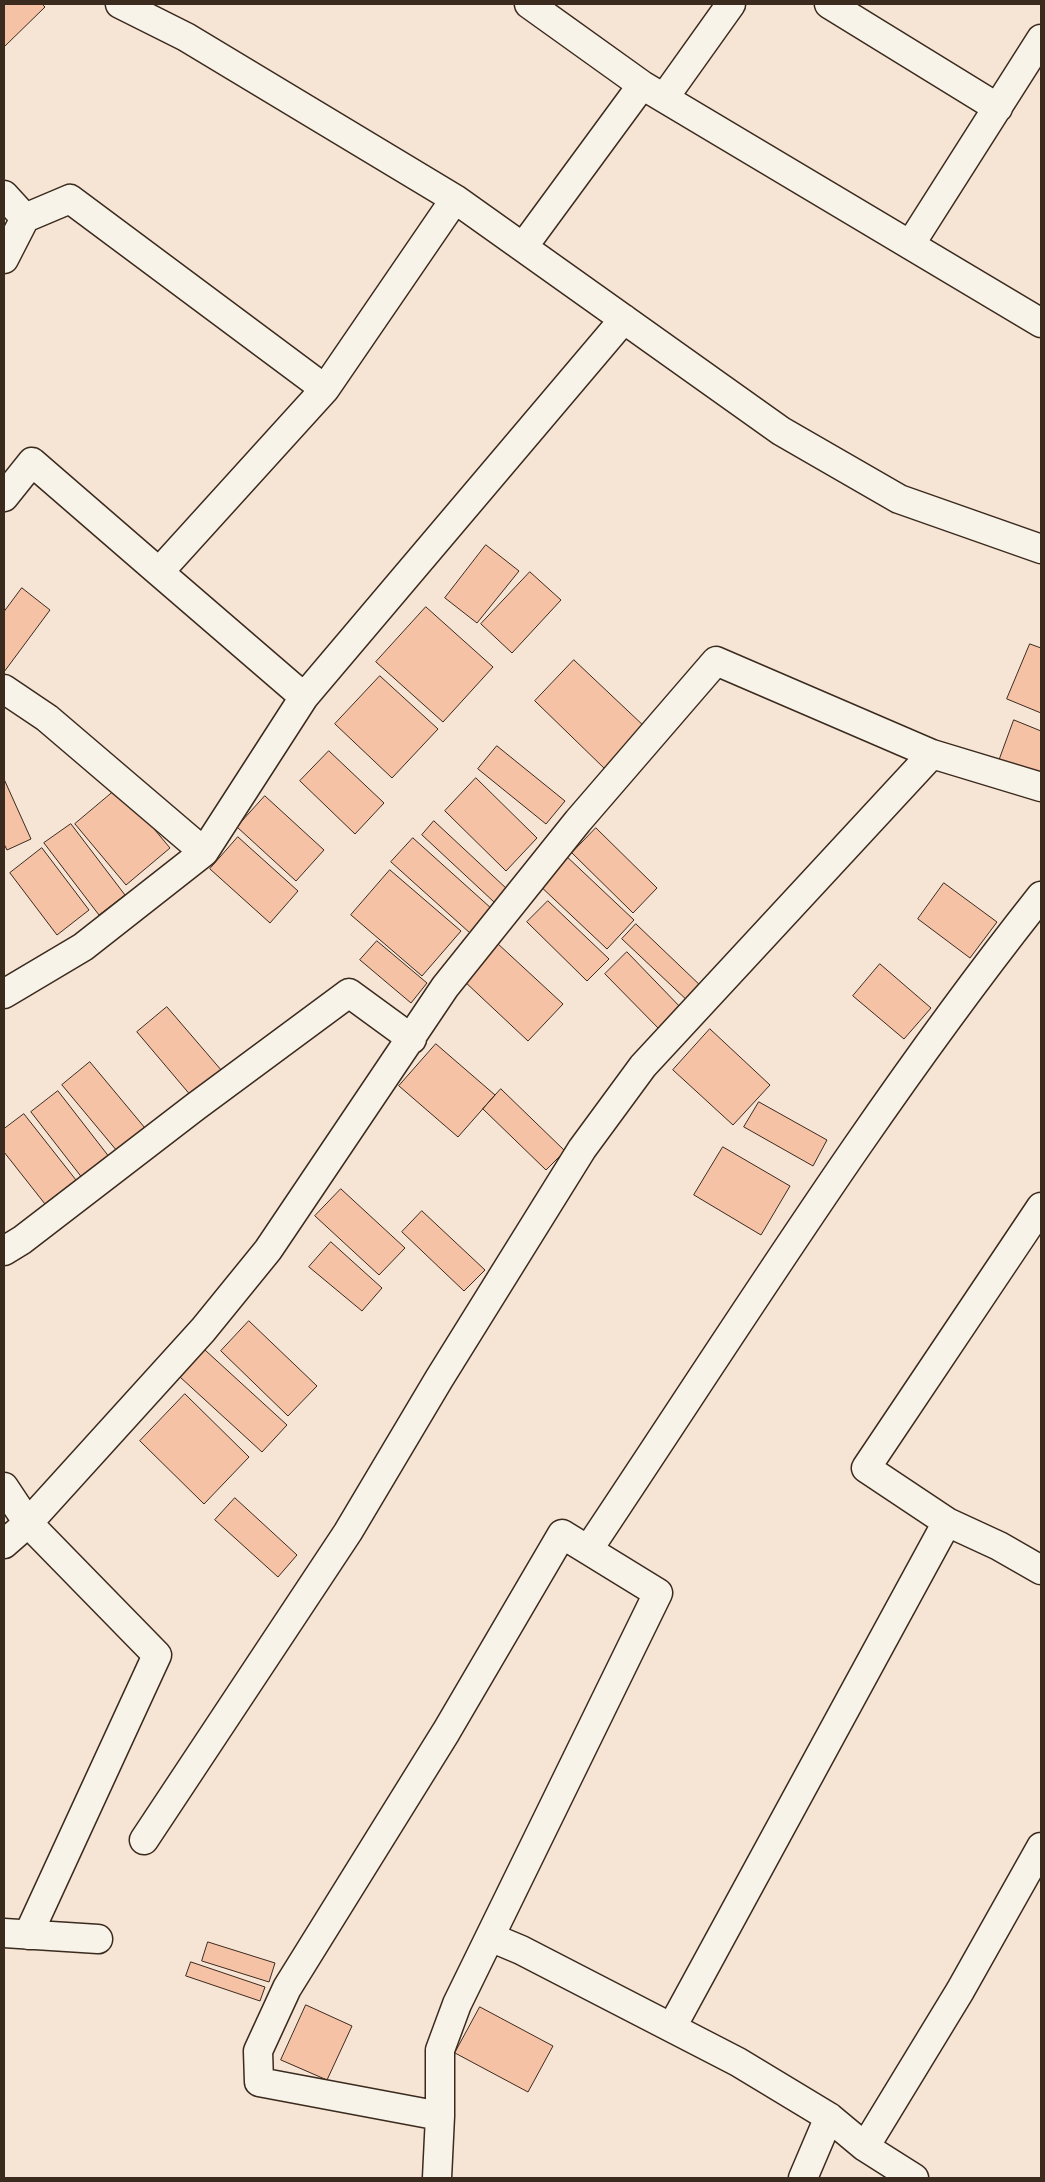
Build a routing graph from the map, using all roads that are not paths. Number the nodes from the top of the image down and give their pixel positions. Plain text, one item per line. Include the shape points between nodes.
1 (120, 4) edge
2 (529, 4) edge
3 (731, 4) edge
4 (829, 4) edge
5 (1041, 39) edge
6 (653, 91) junction
7 (998, 108) junction
8 (4, 195) edge
9 (455, 199) junction
10 (25, 218) junction
11 (910, 245) junction
12 (523, 247) junction
13 (4, 259) edge
14 (624, 319) junction
15 (1041, 323) edge
16 (325, 389) junction
17 (4, 497) edge
18 (1041, 549) edge
19 (159, 572) junction
20 (304, 697) junction
21 (10, 702) edge
22 (932, 754) junction
23 (1041, 788) edge
24 (204, 852) junction
25 (1041, 896) edge
26 (4, 994) edge
27 (412, 1039) junction
28 (1041, 1207) edge
29 (4, 1251) edge
30 (4, 1486) edge
31 (947, 1522) junction
32 (28, 1523) junction
33 (4, 1544) edge
34 (588, 1550) junction
35 (1041, 1570) edge
36 (144, 1840) dead end
37 (1041, 1847) edge
38 (16, 1934) edge
39 (490, 1937) junction
40 (98, 1939) dead end
41 (672, 2027) junction
42 (440, 2116) junction
43 (829, 2117) junction
44 (865, 2147) junction
45 (437, 2178) edge
46 (803, 2178) edge
47 (914, 2178) edge

1 - 9 street via 186,37
2 - 6 street
3 - 6 street
4 - 7 street
5 - 7 street
6 - 11 street
6 - 12 street
7 - 11 street
8 - 10 street
9 - 12 street
9 - 16 street
10 - 13 street
10 - 16 street via 70,199
11 - 15 street
12 - 14 street
14 - 18 street via 781,431 899,499
14 - 20 street
16 - 19 street
17 - 19 street via 32,462
19 - 20 street
20 - 24 street
21 - 24 street via 47,718
22 - 23 street
22 - 27 street via 716,661 578,821 445,987
22 - 36 street via 643,1066 582,1149 439,1378 348,1532
24 - 26 street via 83,947
25 - 34 street via 885,1104
27 - 29 street via 349,993
27 - 32 street via 268,1250 203,1330
28 - 31 street via 866,1468
30 - 32 street
31 - 35 street
31 - 41 street
32 - 33 street
32 - 38 street via 157,1655
34 - 39 street via 658,1594
34 - 42 street via 562,1534 446,1732 287,1988 258,2051 260,2082
37 - 44 street via 960,1991
38 - 40 street
39 - 41 street
39 - 42 street via 457,2004 440,2050
41 - 43 street
42 - 45 street
43 - 44 street
43 - 46 street
44 - 47 street

